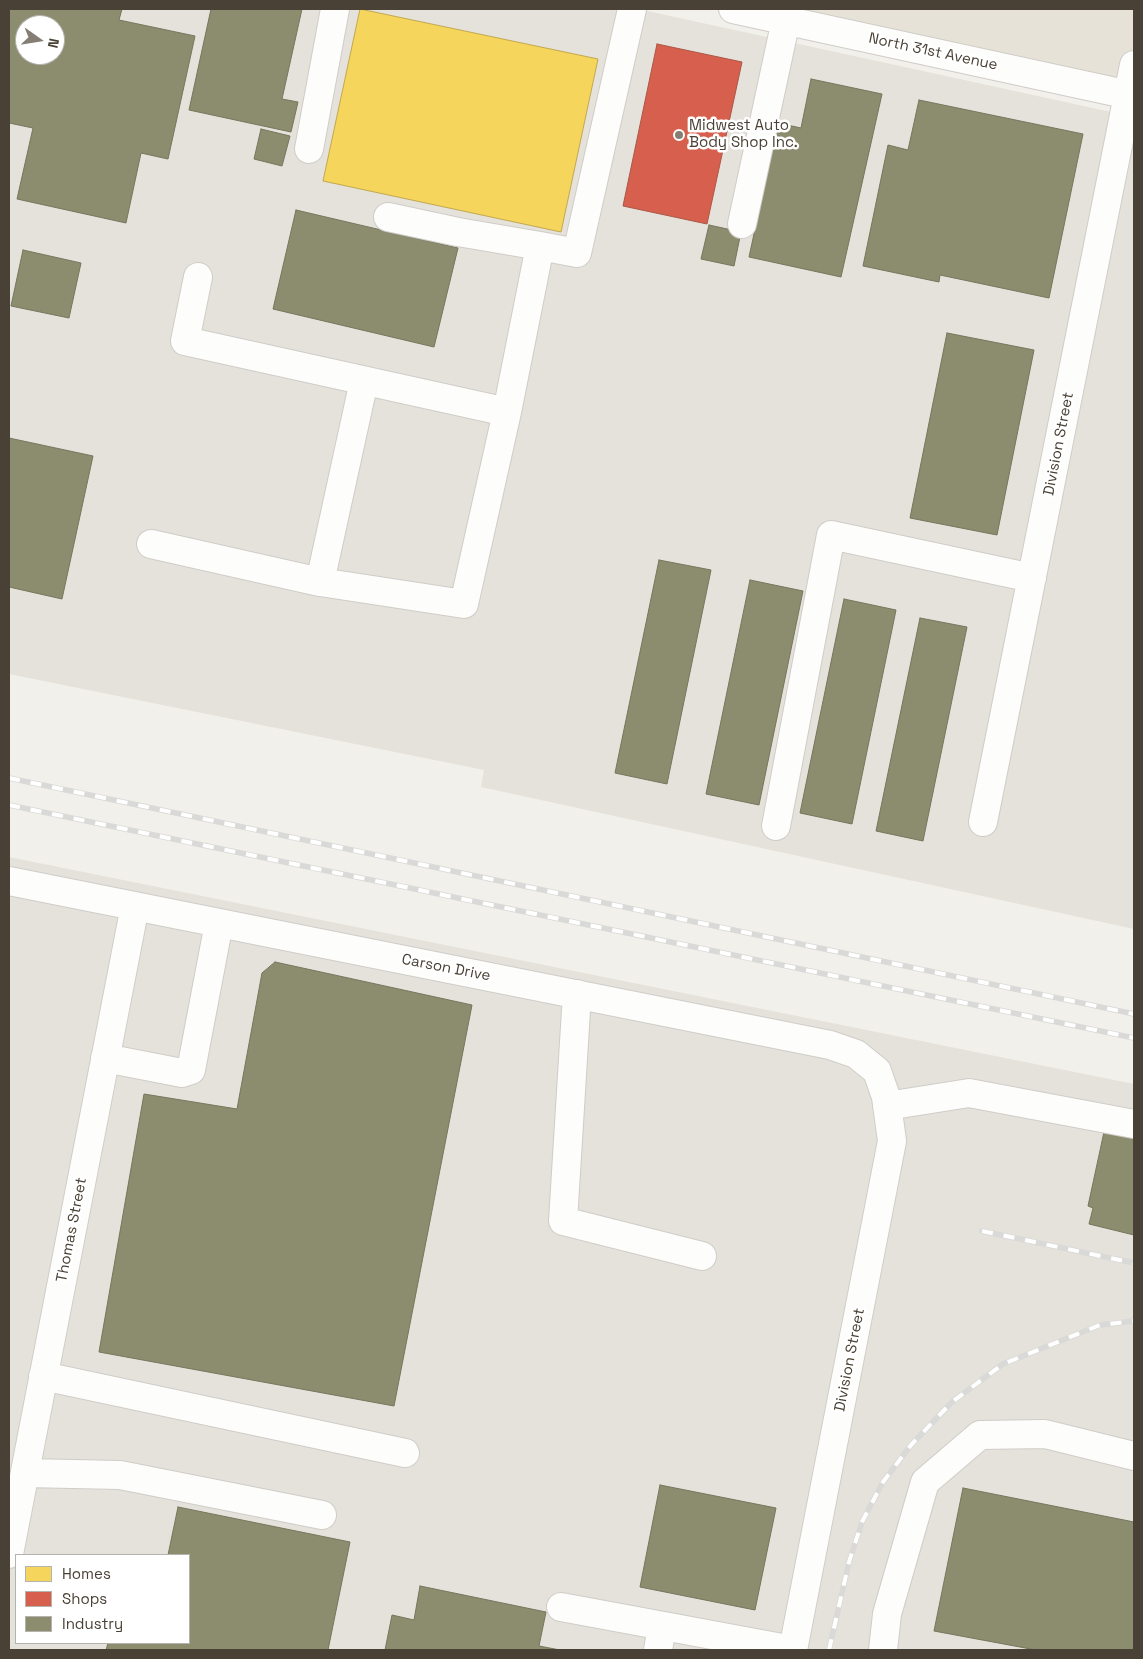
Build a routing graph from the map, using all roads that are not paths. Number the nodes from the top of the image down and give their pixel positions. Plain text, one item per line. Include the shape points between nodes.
1 (335, 9) edge
2 (632, 9) edge
3 (733, 9) edge
4 (786, 20) junction
5 (1134, 65) edge
6 (1131, 95) edge
7 (309, 149) dead end
8 (388, 217) dead end
9 (742, 224) dead end
10 (540, 246) junction
11 (198, 277) dead end
12 (364, 381) junction
13 (507, 412) junction
14 (151, 544) dead end
15 (1032, 578) junction
16 (320, 582) junction
17 (983, 822) dead end
18 (776, 826) dead end
19 (9, 881) edge
20 (135, 906) junction
21 (219, 923) junction
22 (577, 994) junction
23 (105, 1058) junction
24 (877, 1071) joint
25 (887, 1106) junction
26 (1134, 1124) edge
27 (702, 1256) dead end
28 (43, 1376) junction
29 (405, 1453) dead end
30 (1134, 1456) edge
31 (25, 1473) junction
32 (322, 1516) dead end
33 (9, 1554) edge
34 (561, 1607) dead end
35 (660, 1638) edge
36 (793, 1650) edge
37 (883, 1650) edge

1 - 7 street
2 - 10 street via 578,253
3 - 4 street, North 31st Avenue
4 - 6 street, North 31st Avenue
4 - 9 street
5 - 6 street, Division Street
6 - 15 street, Division Street
8 - 10 street
10 - 13 street
11 - 12 street via 185,341
12 - 13 street
12 - 16 street
13 - 16 street via 464,604
14 - 16 street
15 - 17 street, Division Street
15 - 18 street via 831,536
19 - 20 street, Carson Drive
20 - 21 street, Carson Drive
20 - 23 street, Thomas Street
21 - 22 street, Carson Drive
21 - 23 street via 191,1070 182,1073
22 - 24 street, Carson Drive via 830,1044 856,1054
22 - 27 street via 563,1222
23 - 28 street, Thomas Street
24 - 25 street, Division Street
25 - 26 street via 970,1093
25 - 36 street, Division Street via 892,1141
28 - 29 street
28 - 31 street, Thomas Street
30 - 37 street via 1045,1434 980,1435 925,1482 887,1614
31 - 32 street via 120,1475
31 - 33 street, Thomas Street
34 - 35 street
35 - 36 street

